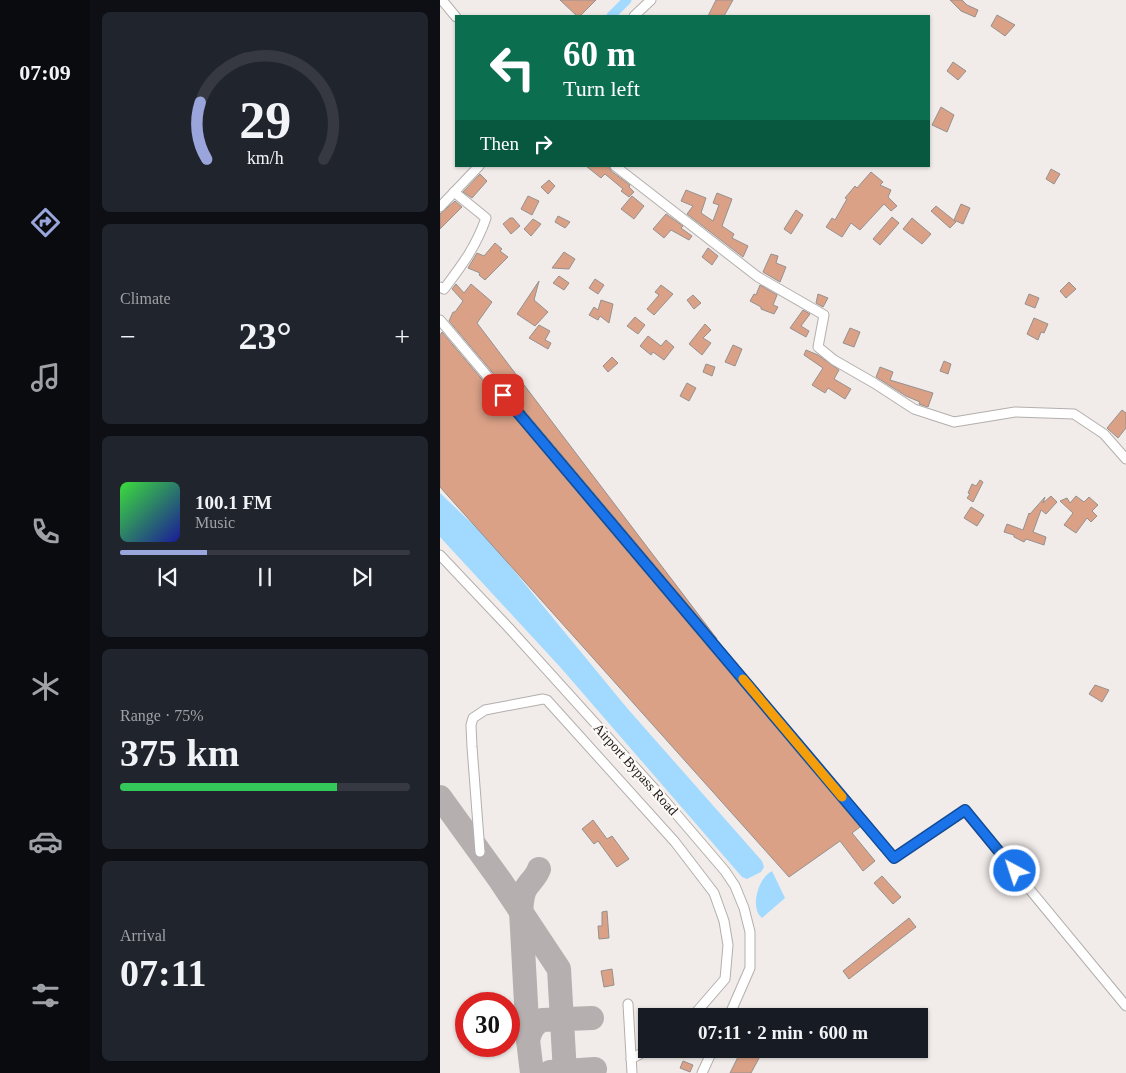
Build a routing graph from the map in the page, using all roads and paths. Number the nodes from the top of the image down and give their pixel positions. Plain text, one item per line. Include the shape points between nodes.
1 (442, 0) edge
2 (651, 0) edge
3 (455, 15) edge
4 (635, 15) edge
5 (478, 167) edge
6 (616, 167) edge
7 (454, 192) junction
8 (440, 207) edge
9 (440, 287) edge
10 (440, 320) edge
11 (1126, 459) edge
12 (440, 555) edge
13 (480, 852) dead end
14 (628, 1004) dead end
15 (1126, 1006) edge
16 (700, 1008) edge
17 (732, 1008) edge
18 (709, 1058) edge
19 (632, 1066) edge
20 (638, 1073) edge
21 (702, 1073) edge

1 - 3 street
2 - 4 street
5 - 7 street
6 - 11 street via 758,277 824,315 818,347 914,409 954,422 1015,412 1074,414 1104,434
7 - 8 street
7 - 9 street via 486,218 479,238 461,266 444,289
10 - 15 street via 894,858 965,810
12 - 17 street, Airport Bypass Road via 660,795 735,886 750,932 750,968
13 - 16 street via 472,747 473,718 486,710 547,700 675,842 714,893 728,945 725,979
14 - 19 street
18 - 21 street
19 - 20 street

